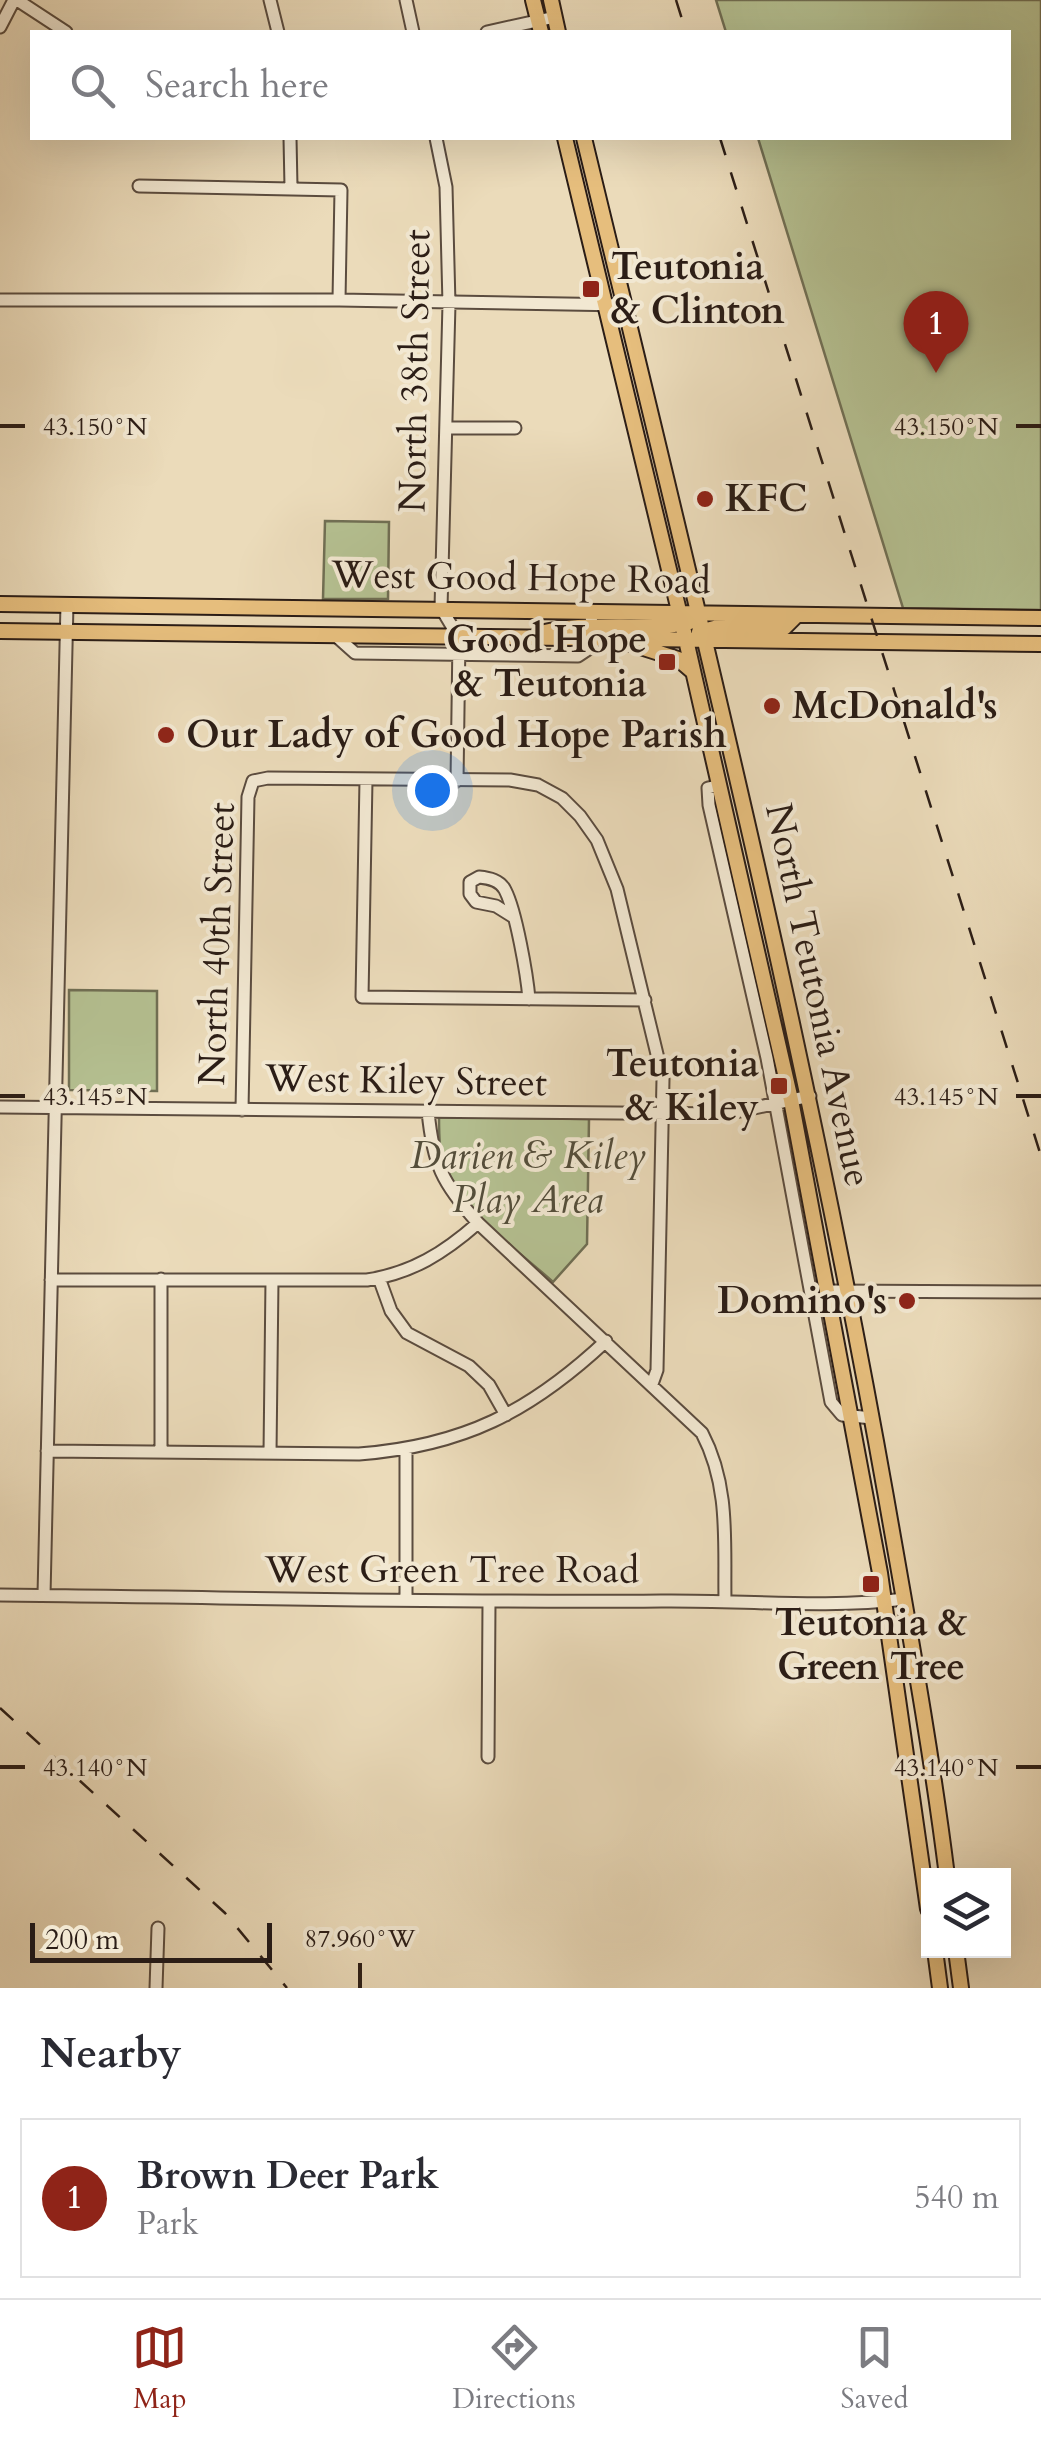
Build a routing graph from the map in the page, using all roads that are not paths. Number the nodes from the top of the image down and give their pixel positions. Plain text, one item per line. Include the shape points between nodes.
1 (16, 0) edge
2 (270, 0) edge
3 (406, 0) edge
4 (533, 0) edge
5 (551, 0) edge
6 (555, 17) junction
7 (540, 26) edge
8 (0, 27) edge
9 (63, 30) edge
10 (278, 30) edge
11 (413, 30) edge
12 (504, 30) edge
13 (558, 30) edge
14 (290, 140) edge
15 (436, 140) edge
16 (565, 140) edge
17 (584, 140) edge
18 (139, 186) dead end
19 (290, 187) junction
20 (0, 300) edge
21 (339, 300) junction
22 (449, 304) junction
23 (603, 305) junction
24 (624, 305) junction
25 (446, 428) junction
26 (515, 428) dead end
27 (0, 604) edge
28 (67, 604) junction
29 (441, 608) junction
30 (701, 614) junction
31 (798, 616) junction
32 (1041, 618) edge
33 (680, 619) junction
34 (0, 632) edge
35 (66, 632) junction
36 (592, 632) junction
37 (705, 635) junction
38 (336, 636) junction
39 (459, 638) junction
40 (616, 640) junction
41 (686, 640) junction
42 (1041, 644) edge
43 (459, 655) junction
44 (692, 672) junction
45 (366, 780) junction
46 (457, 780) junction
47 (512, 916) dead end
48 (529, 1000) junction
49 (645, 1000) junction
50 (810, 1096) junction
51 (784, 1101) junction
52 (0, 1107) edge
53 (55, 1107) junction
54 (242, 1110) junction
55 (428, 1111) junction
56 (664, 1114) junction
57 (478, 1223) junction
58 (380, 1278) junction
59 (51, 1280) junction
60 (162, 1280) junction
61 (272, 1280) junction
62 (828, 1291) junction
63 (848, 1291) junction
64 (1041, 1292) edge
65 (606, 1341) junction
66 (652, 1384) junction
67 (506, 1415) junction
68 (853, 1417) junction
69 (872, 1418) junction
70 (406, 1450) junction
71 (47, 1451) junction
72 (161, 1452) junction
73 (270, 1453) junction
74 (0, 1595) edge
75 (44, 1595) junction
76 (904, 1599) junction
77 (406, 1600) junction
78 (725, 1600) junction
79 (489, 1602) junction
80 (884, 1602) junction
81 (488, 1757) dead end
82 (922, 1868) edge
83 (946, 1868) edge
84 (158, 1928) dead end
85 (935, 1958) edge
86 (957, 1958) edge
87 (156, 1988) edge
88 (940, 1988) edge
89 (961, 1988) edge

1 - 8 street
1 - 9 street
2 - 10 street
3 - 11 street
4 - 7 main road
5 - 6 main road
6 - 7 street
6 - 13 main road
7 - 12 street
14 - 19 street
15 - 22 street, North 38th Street via 446,186
16 - 23 main road, North Teutonia Avenue
17 - 24 main road, North Teutonia Avenue
18 - 19 street
19 - 21 street via 341,190
20 - 21 street
21 - 22 street
22 - 23 street
22 - 25 street, North 38th Street
23 - 24 street
23 - 33 main road, North Teutonia Avenue
24 - 30 main road, North Teutonia Avenue
25 - 26 street
25 - 29 street, North 38th Street
27 - 28 main road, West Good Hope Road
28 - 29 main road, West Good Hope Road
28 - 35 street
29 - 36 main road, West Good Hope Road
29 - 39 street
30 - 31 main road, West Good Hope Road
30 - 33 main road via 692,622
30 - 37 main road, North Teutonia Avenue
31 - 32 main road, West Good Hope Road
31 - 37 main road via 784,628 718,627
33 - 36 main road
33 - 41 main road, North Teutonia Avenue
34 - 35 main road, West Good Hope Road
35 - 38 main road, West Good Hope Road
35 - 53 street
36 - 39 main road, West Good Hope Road
36 - 40 main road, West Good Hope Road
36 - 43 street, West Good Hope Road via 578,656
37 - 41 main road
37 - 42 main road, West Good Hope Road
37 - 50 main road, North Teutonia Avenue
38 - 39 main road, West Good Hope Road
38 - 43 street, West Good Hope Road via 355,653
39 - 43 street
40 - 41 main road, West Good Hope Road
40 - 44 main road via 678,659
41 - 44 main road, North Teutonia Avenue
43 - 46 street
44 - 51 main road, North Teutonia Avenue
45 - 46 street
45 - 48 street via 362,997
45 - 54 street, North 40th Street via 253,781
46 - 49 street via 538,785 562,798 598,840 618,889
47 - 48 street
48 - 49 street
49 - 56 street
50 - 51 street, West Kiley Street
50 - 63 main road, North Teutonia Avenue
51 - 56 street, West Kiley Street via 726,1114
51 - 62 main road, North Teutonia Avenue
51 - 68 street, North Teutonia Avenue via 832,1402
52 - 53 street, West Kiley Street
53 - 54 street, West Kiley Street
53 - 59 street
54 - 55 street, West Kiley Street
55 - 56 street, West Kiley Street
55 - 57 street via 432,1151 449,1191
56 - 66 street
57 - 58 street via 418,1267
57 - 65 street
58 - 61 street
58 - 67 street via 407,1333 469,1366
59 - 60 street
59 - 71 street
60 - 61 street
60 - 72 street
61 - 73 street
62 - 63 street
62 - 68 main road, North Teutonia Avenue
63 - 64 street
63 - 69 main road, North Teutonia Avenue
65 - 66 street
65 - 67 street via 563,1381
66 - 78 street via 702,1433 715,1458 724,1489
67 - 70 street
68 - 69 street
68 - 80 main road, North Teutonia Avenue
69 - 76 main road, North Teutonia Avenue
70 - 73 street
70 - 77 street
71 - 72 street
71 - 75 street
72 - 73 street
74 - 75 street, West Green Tree Road
75 - 77 street, West Green Tree Road
76 - 80 street, West Green Tree Road
76 - 83 main road, North Teutonia Avenue
77 - 79 street, West Green Tree Road
78 - 79 street, West Green Tree Road
78 - 80 street, West Green Tree Road
79 - 81 street
80 - 82 main road, North Teutonia Avenue
84 - 87 street
85 - 88 main road
86 - 89 main road

